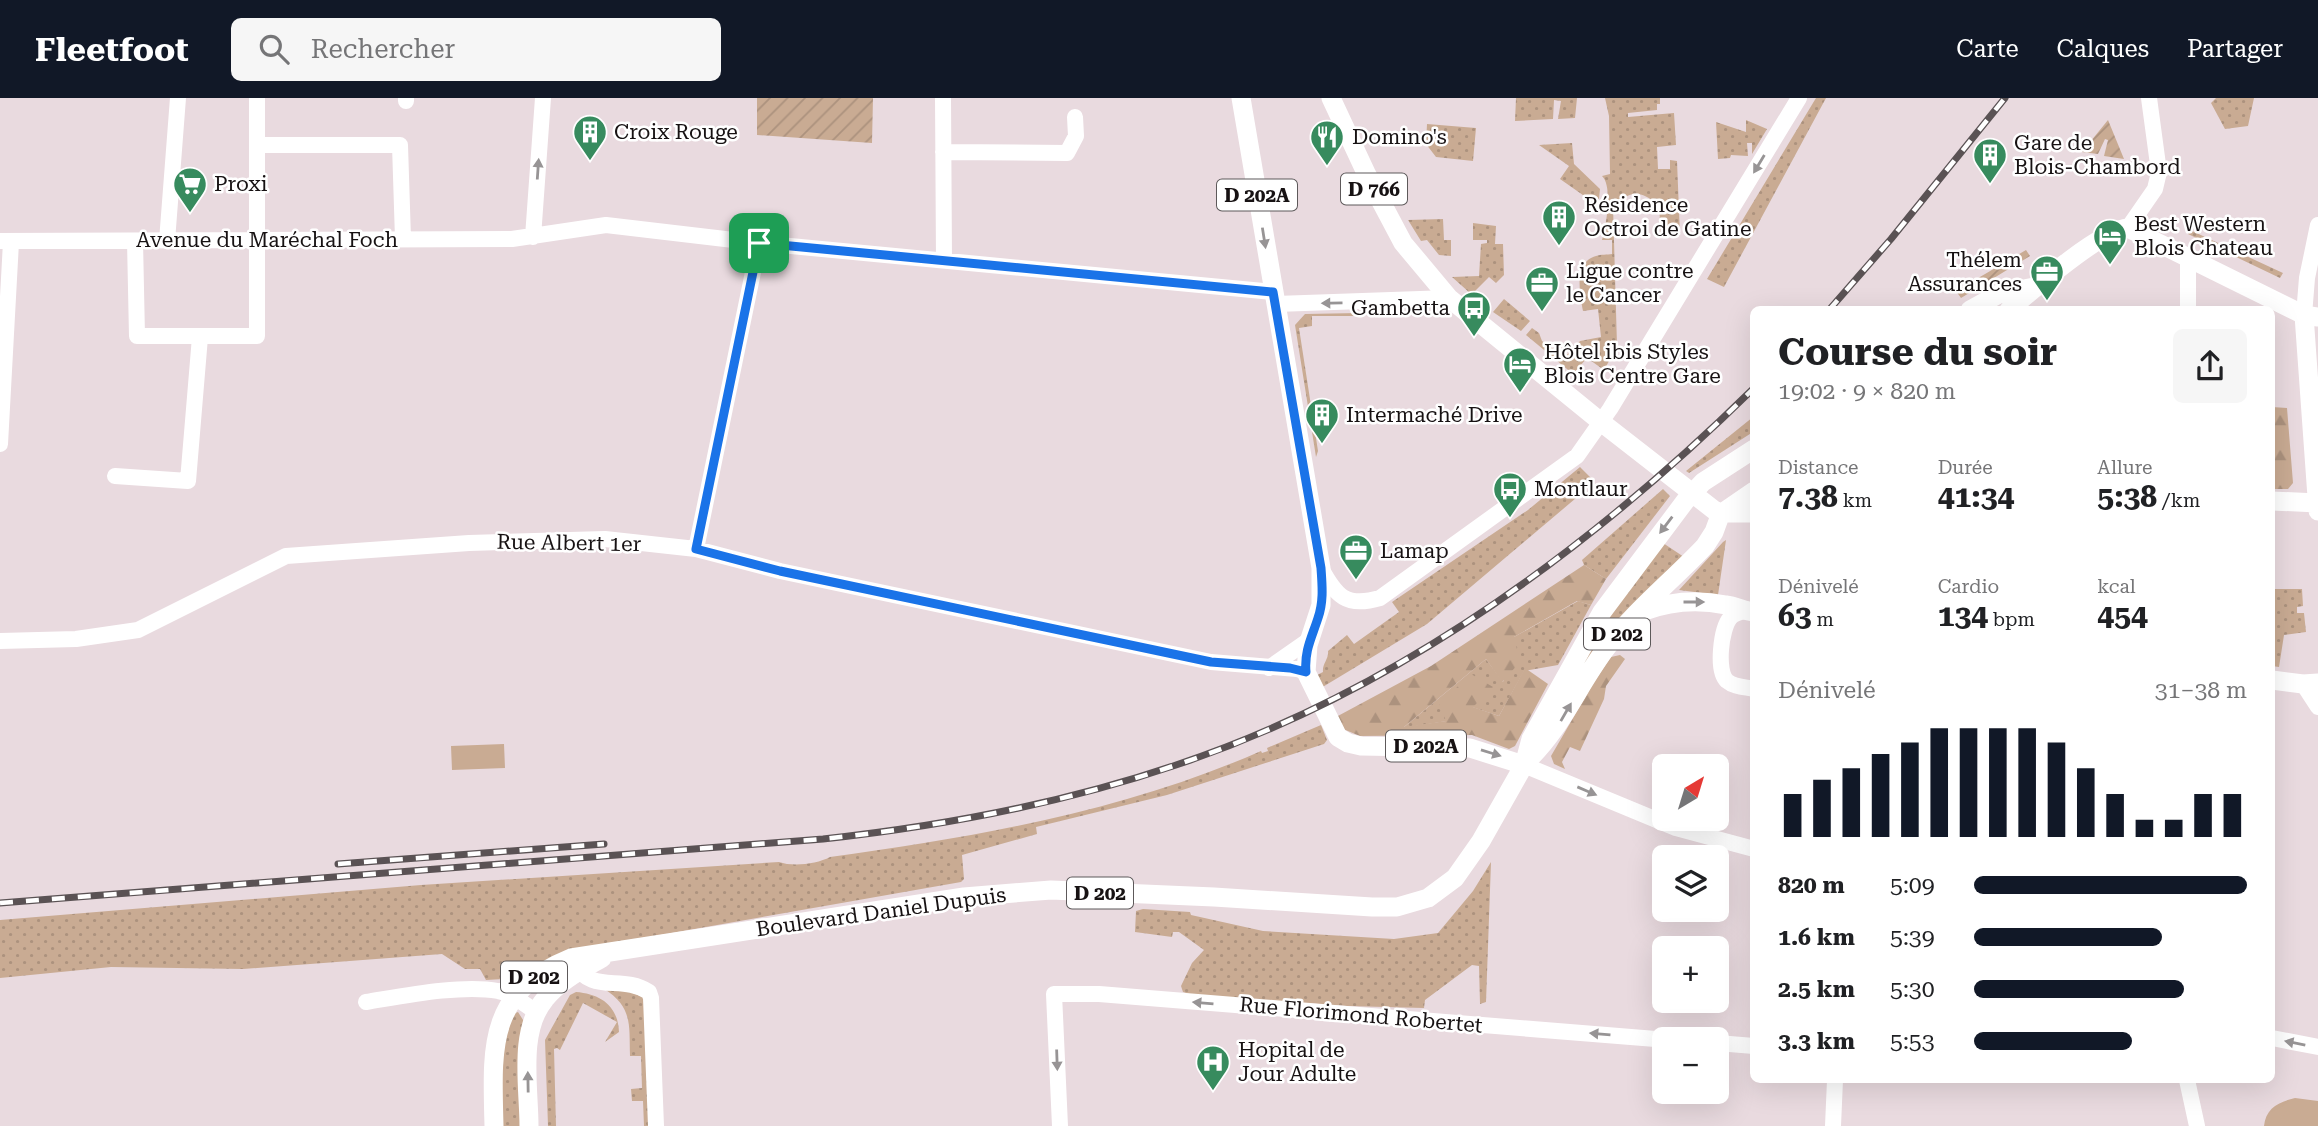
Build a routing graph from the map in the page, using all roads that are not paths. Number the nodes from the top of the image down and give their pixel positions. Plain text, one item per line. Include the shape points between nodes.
1 (178, 98) edge
2 (257, 98) edge
3 (543, 98) edge
4 (943, 98) edge
5 (1241, 98) edge
6 (1331, 98) edge
7 (1799, 98) edge
8 (2149, 98) edge
9 (1075, 117) dead end
10 (257, 145) junction
11 (943, 152) junction
12 (2318, 225) edge
13 (2128, 228) junction
14 (534, 237) junction
15 (403, 239) junction
16 (256, 240) junction
17 (135, 241) junction
18 (167, 241) junction
19 (6, 242) edge
20 (759, 243) junction
21 (2188, 258) junction
22 (944, 259) junction
23 (1274, 298) junction
24 (1449, 298) junction
25 (2017, 303) edge
26 (1977, 306) edge
27 (2188, 306) edge
28 (2311, 316) edge
29 (2318, 332) edge
30 (200, 337) junction
31 (1601, 422) junction
32 (0, 444) edge
33 (1750, 452) edge
34 (114, 476) dead end
35 (1750, 494) edge
36 (2275, 501) edge
37 (2318, 502) edge
38 (2318, 511) edge
39 (1721, 513) junction
40 (1750, 513) edge
41 (696, 549) junction
42 (1321, 568) junction
43 (1749, 611) edge
44 (1636, 614) junction
45 (0, 641) edge
46 (1307, 662) junction
47 (1269, 668) junction
48 (2275, 680) edge
49 (2310, 683) edge
50 (1750, 688) edge
51 (2318, 707) edge
52 (1524, 765) junction
53 (1750, 848) edge
54 (575, 965) junction
55 (515, 997) junction
56 (366, 1002) dead end
57 (536, 1012) junction
58 (1652, 1039) edge
59 (2275, 1039) edge
60 (1729, 1044) edge
61 (1750, 1046) edge
62 (2318, 1047) edge
63 (1835, 1083) edge
64 (2188, 1083) edge
65 (494, 1126) edge
66 (530, 1126) edge
67 (656, 1126) edge
68 (1060, 1126) edge
69 (1833, 1126) edge
70 (2197, 1126) edge

1 - 18 street
2 - 10 street
14 -> 3 street
4 - 11 street
5 -> 23 main road, D 202A
6 - 24 main road, D 766 via 1403,243
7 -> 31 street
8 - 13 street via 2158,183
9 - 11 street via 1076,136 1067,153
10 - 15 street via 400,145
10 - 16 street
11 - 22 street
12 - 28 street via 2307,278
13 - 21 main road
13 - 25 main road via 2114,230
14 - 15 street, Avenue du Maréchal Foch
14 - 20 street, Avenue du Maréchal Foch via 606,225
15 - 16 street, Avenue du Maréchal Foch
16 - 18 street, Avenue du Maréchal Foch
16 - 30 street via 257,336
17 - 18 street, Avenue du Maréchal Foch
17 - 19 street, Avenue du Maréchal Foch
17 - 30 street via 137,336
19 - 32 street
20 - 22 street, Avenue du Maréchal Foch
20 - 41 street
21 - 27 street
21 - 28 main road
22 - 23 street, Avenue du Maréchal Foch
24 -> 23 street, Avenue du Maréchal Foch
23 - 42 main road, D 202A
24 - 31 main road, D 766
25 - 26 main road via 1999,294
28 - 29 main road
28 - 37 main road
30 - 34 street via 188,481
31 - 39 main road, D 766
31 - 42 street via 1577,456 1380,598 1364,603 1338,595
33 -> 52 main road, Boulevard Daniel Dupuis / D 202 via 1703,482 1627,577 1531,739
35 - 39 main road
36 - 37 main road
37 - 38 main road
39 - 40 main road
39 - 44 main road, D 202 via 1705,546
41 - 45 street, Rue Albert 1er via 591,540 469,542 286,556 138,630 76,639
41 - 47 street, Rue Albert 1er via 1038,627 1211,662
42 - 46 main road, D 202A via 1321,605
44 -> 43 main road via 1691,601
43 - 50 street via 1728,619 1720,661 1727,681
52 -> 44 main road, D 202 via 1550,738 1593,667
46 - 47 street, Rue Albert 1er
46 - 47 street
46 -> 52 main road, D 202A via 1332,729 1348,743 1470,748
48 - 49 main road
49 - 51 street
52 -> 53 street via 1676,828
52 - 54 main road, Boulevard Daniel Dupuis / D 202 via 1455,878 1427,898 1397,907 1051,890 964,897 609,953
54 - 55 main road, Boulevard Daniel Dupuis / D 202 via 539,974
54 - 57 main road, Boulevard Daniel Dupuis / D 202
54 - 67 street via 590,982 627,984 649,992
55 - 56 street via 499,990 472,990
55 - 57 street
55 - 65 main road, Boulevard Daniel Dupuis / D 202 via 501,1019 494,1045
66 -> 57 main road, D 202 via 528,1059
58 -> 68 street, Rue Florimond Robertet via 1054,994
62 -> 59 street
60 - 61 street
63 - 69 street
64 - 70 street

